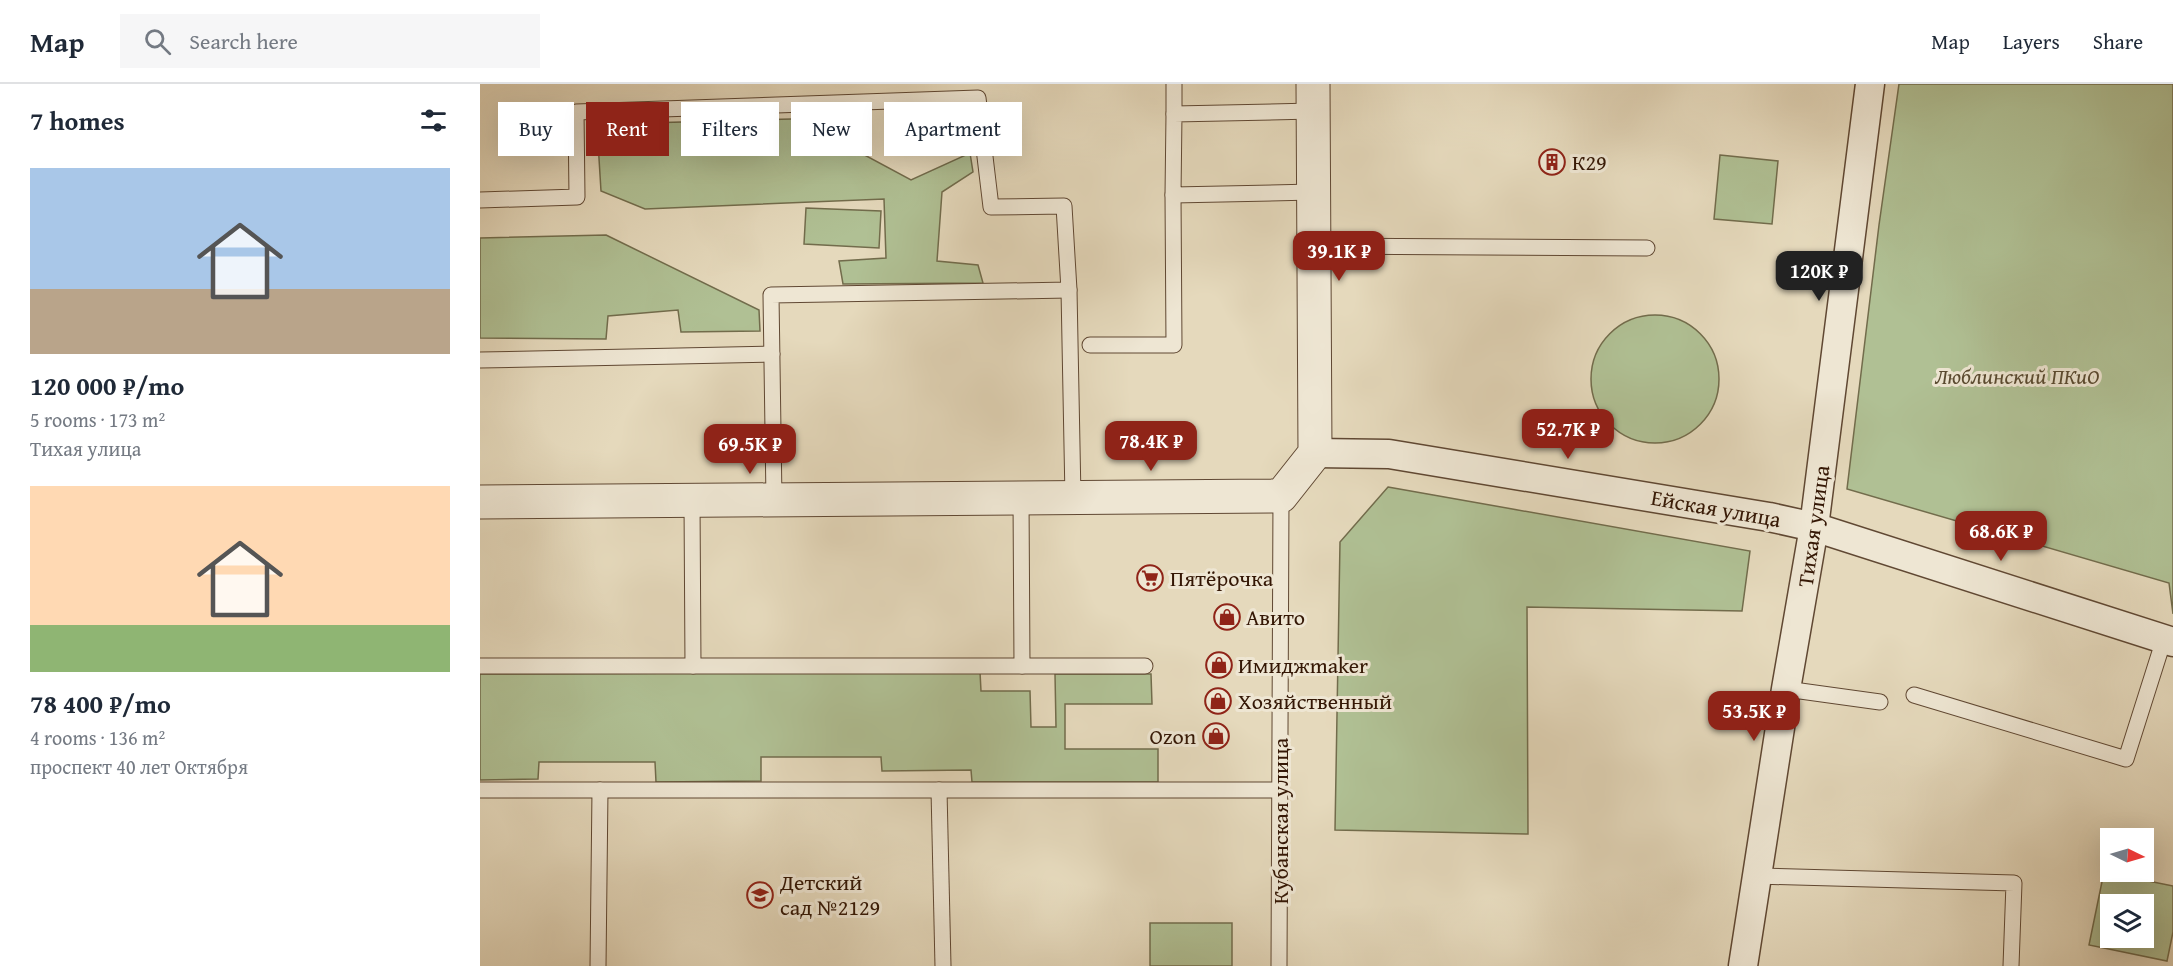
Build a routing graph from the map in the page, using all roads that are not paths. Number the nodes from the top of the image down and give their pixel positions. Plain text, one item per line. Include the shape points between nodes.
1 (1174, 84) edge
2 (1870, 84) edge
3 (1313, 98) edge
4 (1174, 114) junction
5 (1313, 192) junction
6 (1173, 195) junction
7 (480, 200) edge
8 (1314, 246) junction
9 (1647, 248) dead end
10 (1069, 290) junction
11 (1090, 345) dead end
12 (772, 354) junction
13 (480, 360) edge
14 (1315, 453) junction
15 (1281, 496) junction
16 (1021, 498) junction
17 (1073, 498) junction
18 (774, 500) junction
19 (692, 501) junction
20 (480, 502) edge
21 (1814, 527) junction
22 (2168, 640) edge
23 (480, 666) edge
24 (693, 666) junction
25 (1022, 666) junction
26 (1145, 666) dead end
27 (1786, 689) junction
28 (1914, 695) dead end
29 (1880, 702) dead end
30 (480, 790) edge
31 (600, 790) junction
32 (939, 790) junction
33 (1280, 790) junction
34 (1757, 876) junction
35 (598, 966) edge
36 (943, 966) edge
37 (1279, 966) edge
38 (1743, 966) edge
39 (2011, 966) edge

1 - 4 lane
2 - 21 street, Тихая улица
3 - 4 lane
3 - 5 street
4 - 6 lane
5 - 6 lane
5 - 8 street
6 - 11 lane via 1174,345
7 - 10 lane via 577,197 576,111 978,98 992,207 1064,206
8 - 9 lane
8 - 14 street
10 - 12 lane via 771,295
10 - 17 lane
12 - 13 lane
12 - 18 lane
14 - 15 street
14 - 21 street, Ейская улица via 1389,454
15 - 17 street
15 - 33 lane, Кубанская улица
16 - 17 street
16 - 18 street
16 - 25 lane
18 - 19 street
19 - 20 street
19 - 24 lane
21 - 22 street, Ейская улица
21 - 27 street, Тихая улица
22 - 28 lane via 2126,759
23 - 24 lane
24 - 25 lane
25 - 26 lane
27 - 29 lane
27 - 34 street, Тихая улица
30 - 31 lane
31 - 32 lane
31 - 35 lane
32 - 33 lane
32 - 36 lane
33 - 37 lane, Кубанская улица
34 - 38 street, Тихая улица
34 - 39 lane via 2014,883

